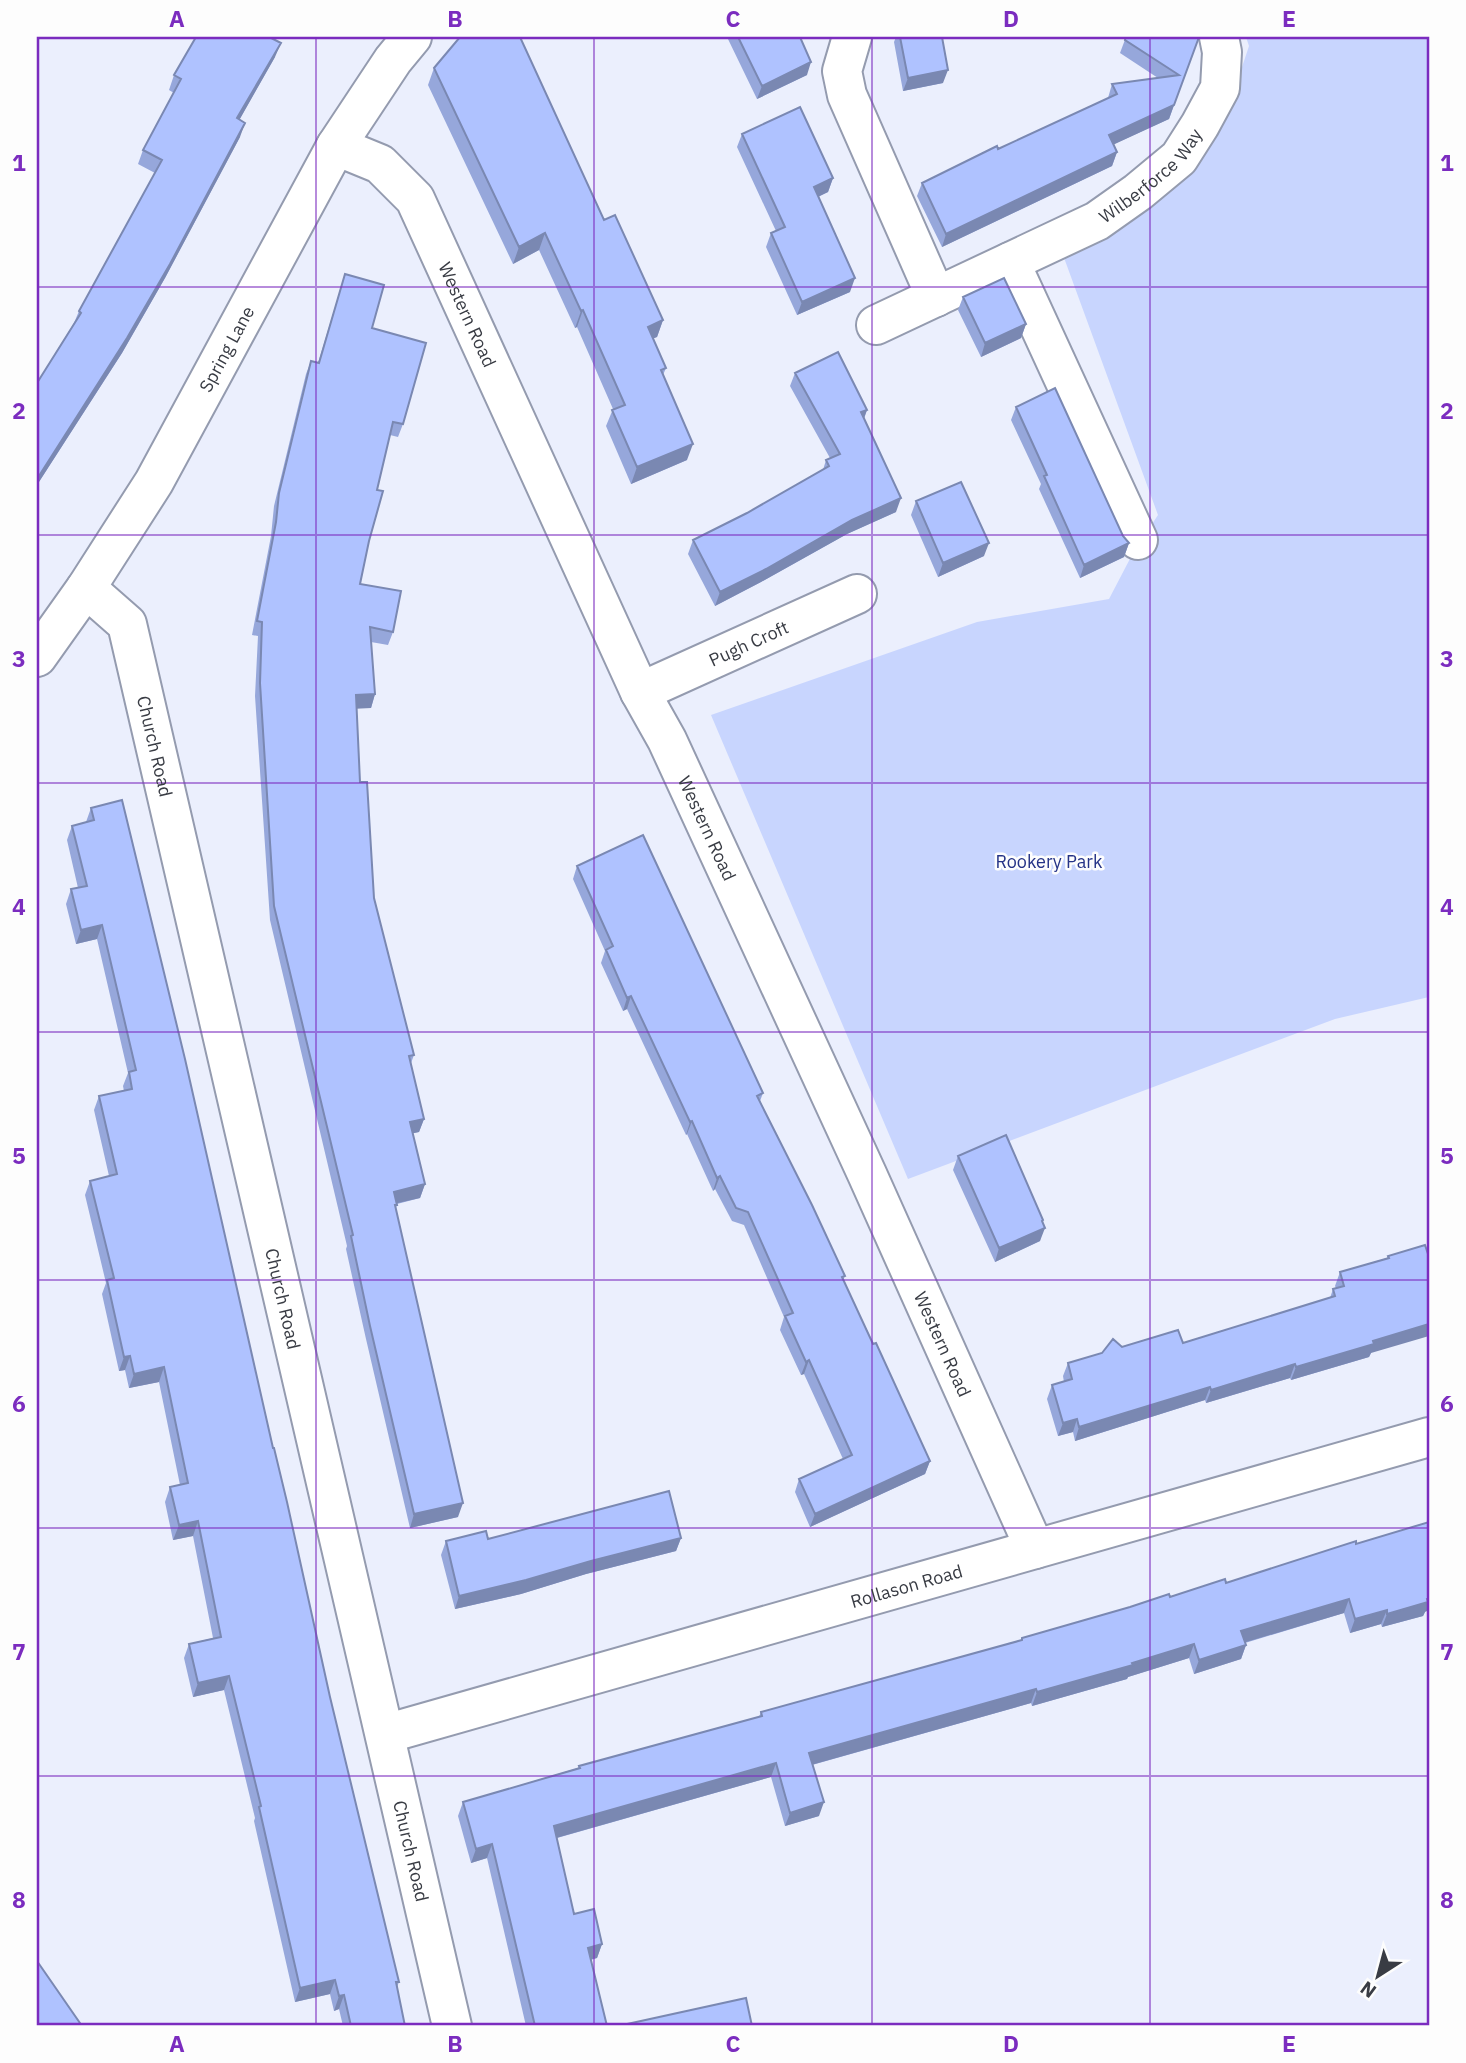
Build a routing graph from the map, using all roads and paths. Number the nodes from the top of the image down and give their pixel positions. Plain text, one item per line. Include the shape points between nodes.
1 (412, 37) edge
2 (852, 37) edge
3 (1219, 37) edge
4 (336, 146) junction
5 (1010, 262) junction
6 (936, 297) junction
7 (876, 325) dead end
8 (1138, 540) dead end
9 (86, 588) junction
10 (857, 594) dead end
11 (37, 657) edge
12 (640, 692) junction
13 (1429, 1437) edge
14 (1035, 1549) junction
15 (385, 1734) junction
16 (452, 2026) edge

1 - 4 street, Spring Lane
2 - 6 street via 842,71 848,95
3 - 5 street, Wilberforce Way via 1220,88 1179,158 1097,221
4 - 9 street, Spring Lane via 154,482
4 - 12 street, Western Road via 380,164 415,199
5 - 6 street, Wilberforce Way
5 - 8 street
6 - 7 street, Wilberforce Way
9 - 11 street, Spring Lane
9 - 15 street, Church Road via 127,624
10 - 12 street, Pugh Croft
12 - 14 street, Western Road via 679,764
13 - 14 street, Rollason Road
14 - 15 street, Rollason Road
15 - 16 street, Church Road

